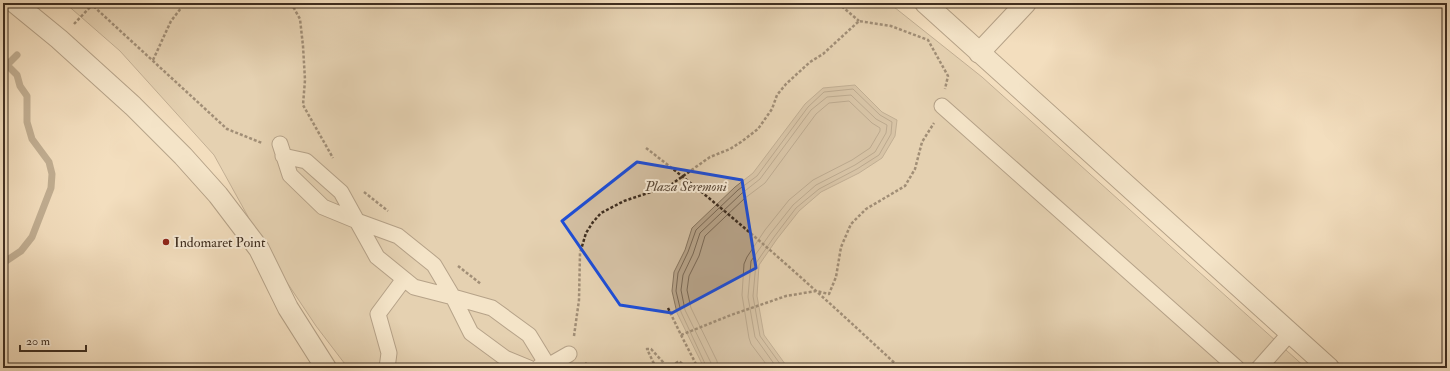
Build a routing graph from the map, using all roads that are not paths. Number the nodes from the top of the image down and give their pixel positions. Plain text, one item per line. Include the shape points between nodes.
1 (15, 3) edge
2 (925, 3) edge
3 (1026, 3) edge
4 (979, 53) junction
5 (942, 106) road end
6 (357, 221) junction
7 (404, 278) junction
8 (453, 297) junction
9 (1290, 332) junction
10 (569, 354) road end
11 (542, 367) edge
12 (326, 368) edge
13 (388, 368) edge
14 (529, 368) edge
15 (1237, 368) edge
16 (1259, 368) edge
17 (1329, 368) edge

1 - 12 street via 133,106 183,156 218,196 259,250 288,308
2 - 4 street
3 - 4 street
4 - 9 street
5 - 15 street
6 - 6 street via 341,192 306,161 281,150 290,175 323,207
6 - 7 street via 377,257
6 - 8 street via 398,236 434,264
7 - 8 street via 414,287
7 - 13 street via 378,314 389,353
8 - 11 street via 492,308 529,335
8 - 14 street via 471,333 505,358
9 - 16 street
9 - 17 street
10 - 11 street

